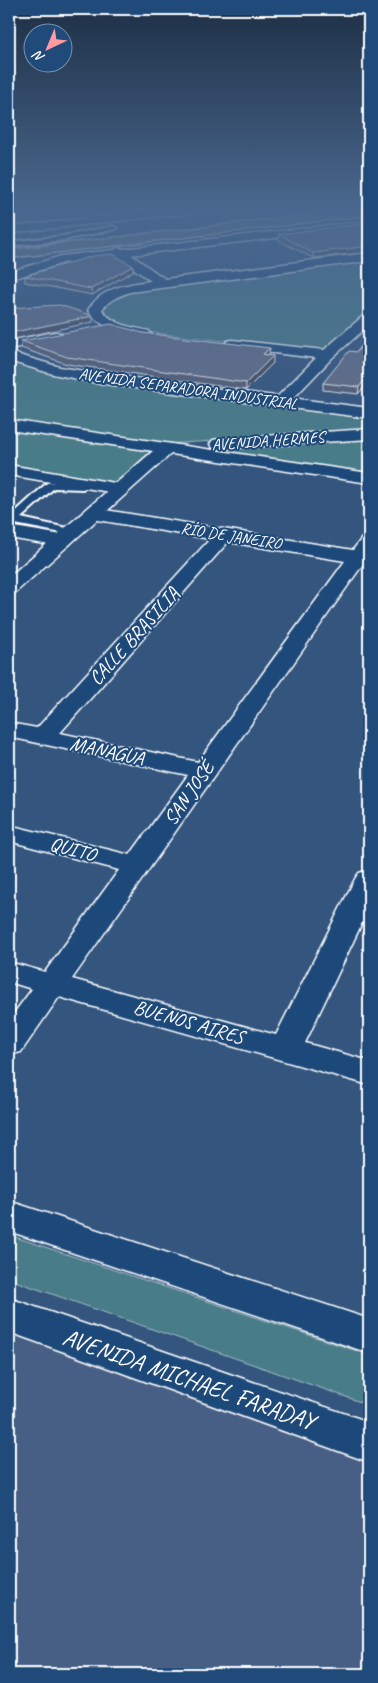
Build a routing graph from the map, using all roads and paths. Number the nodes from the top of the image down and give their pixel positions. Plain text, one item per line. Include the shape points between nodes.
1 (126, 289) edge
2 (368, 320) edge
3 (110, 325) junction
4 (92, 329) edge
5 (74, 332) edge
6 (162, 336) edge
7 (218, 343) edge
8 (9, 345) edge
9 (9, 356) edge
10 (327, 356) junction
11 (282, 401) junction
12 (369, 413) edge
13 (9, 425) edge
14 (369, 434) edge
15 (167, 448) junction
16 (9, 470) edge
17 (369, 478) edge
18 (119, 490) junction
19 (93, 514) junction
20 (9, 532) edge
21 (224, 535) junction
22 (67, 536) junction
23 (366, 553) edge
24 (9, 588) edge
25 (9, 730) edge
26 (43, 737) junction
27 (205, 772) junction
28 (9, 833) edge
29 (138, 866) junction
30 (369, 879) edge
31 (9, 972) edge
32 (52, 984) junction
33 (9, 1044) edge
34 (286, 1050) junction
35 (369, 1073) edge
36 (9, 1216) edge
37 (9, 1315) edge
38 (369, 1336) edge
39 (369, 1442) edge

1 - 3 street via 115,292 95,310 99,318
2 - 10 street
3 - 4 street
3 - 6 street
5 - 8 street
7 - 10 street
9 - 11 street, AVENIDA SEPARADORA INDUSTRIAL via 58,371 96,378
10 - 11 street
11 - 12 street, AVENIDA SEPARADORA INDUSTRIAL
13 - 15 street
14 - 15 street, AVENIDA HERMES
15 - 17 street
15 - 18 street
16 - 18 street
18 - 19 street
18 - 22 lane via 51,485 15,518
19 - 21 street, RÍO DE JANEIRO
19 - 22 street
20 - 22 street
21 - 23 street, RÍO DE JANEIRO
21 - 26 street, CALLE BRASILIA
22 - 24 street
23 - 27 street, SAN JOSÉ
25 - 26 street, MANAGUA
26 - 27 street, MANAGUA
27 - 29 street, SAN JOSÉ
28 - 29 street, QUITO
29 - 32 street, SAN JOSÉ
30 - 34 street
31 - 32 street, BUENOS AIRES
32 - 33 street, SAN JOSÉ
32 - 34 street, BUENOS AIRES
34 - 35 street, BUENOS AIRES
36 - 38 street
37 - 39 street, AVENIDA MICHAEL FARADAY

